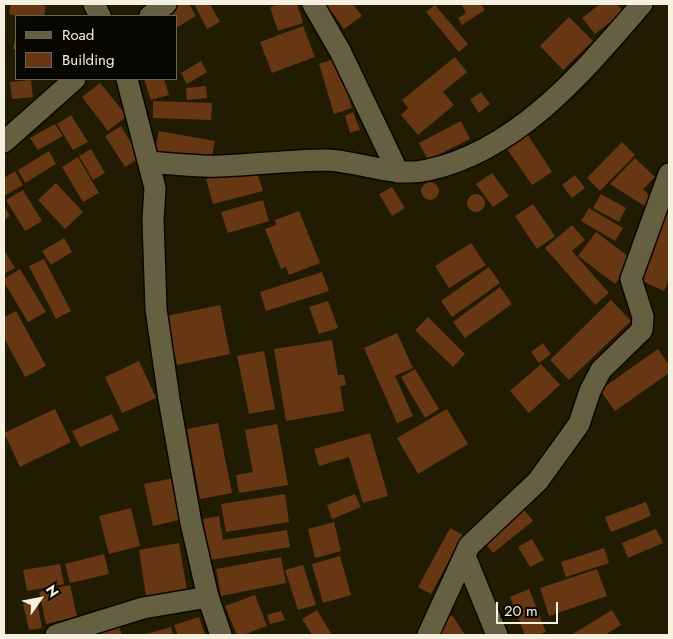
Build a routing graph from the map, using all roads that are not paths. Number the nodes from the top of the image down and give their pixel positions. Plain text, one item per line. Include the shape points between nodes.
1 (166, 4) edge
2 (313, 4) edge
3 (642, 4) edge
4 (151, 15) edge
5 (74, 80) edge
6 (127, 80) edge
7 (4, 142) edge
8 (149, 162) junction
9 (398, 172) junction
10 (669, 174) edge
11 (466, 556) junction
12 (208, 597) junction
13 (56, 635) edge
14 (221, 635) edge
15 (428, 635) edge
16 (496, 635) edge

1 - 4 street
2 - 9 street via 340,50
3 - 9 street via 561,93 519,127 480,152 427,171
5 - 7 street
6 - 8 street
8 - 9 street via 220,166 327,160
8 - 12 street via 155,188 156,309 189,513
10 - 11 street via 631,278 643,317 642,330 601,370 579,424 538,482 475,538
11 - 15 street
11 - 16 street
12 - 13 street via 143,608
12 - 14 street

